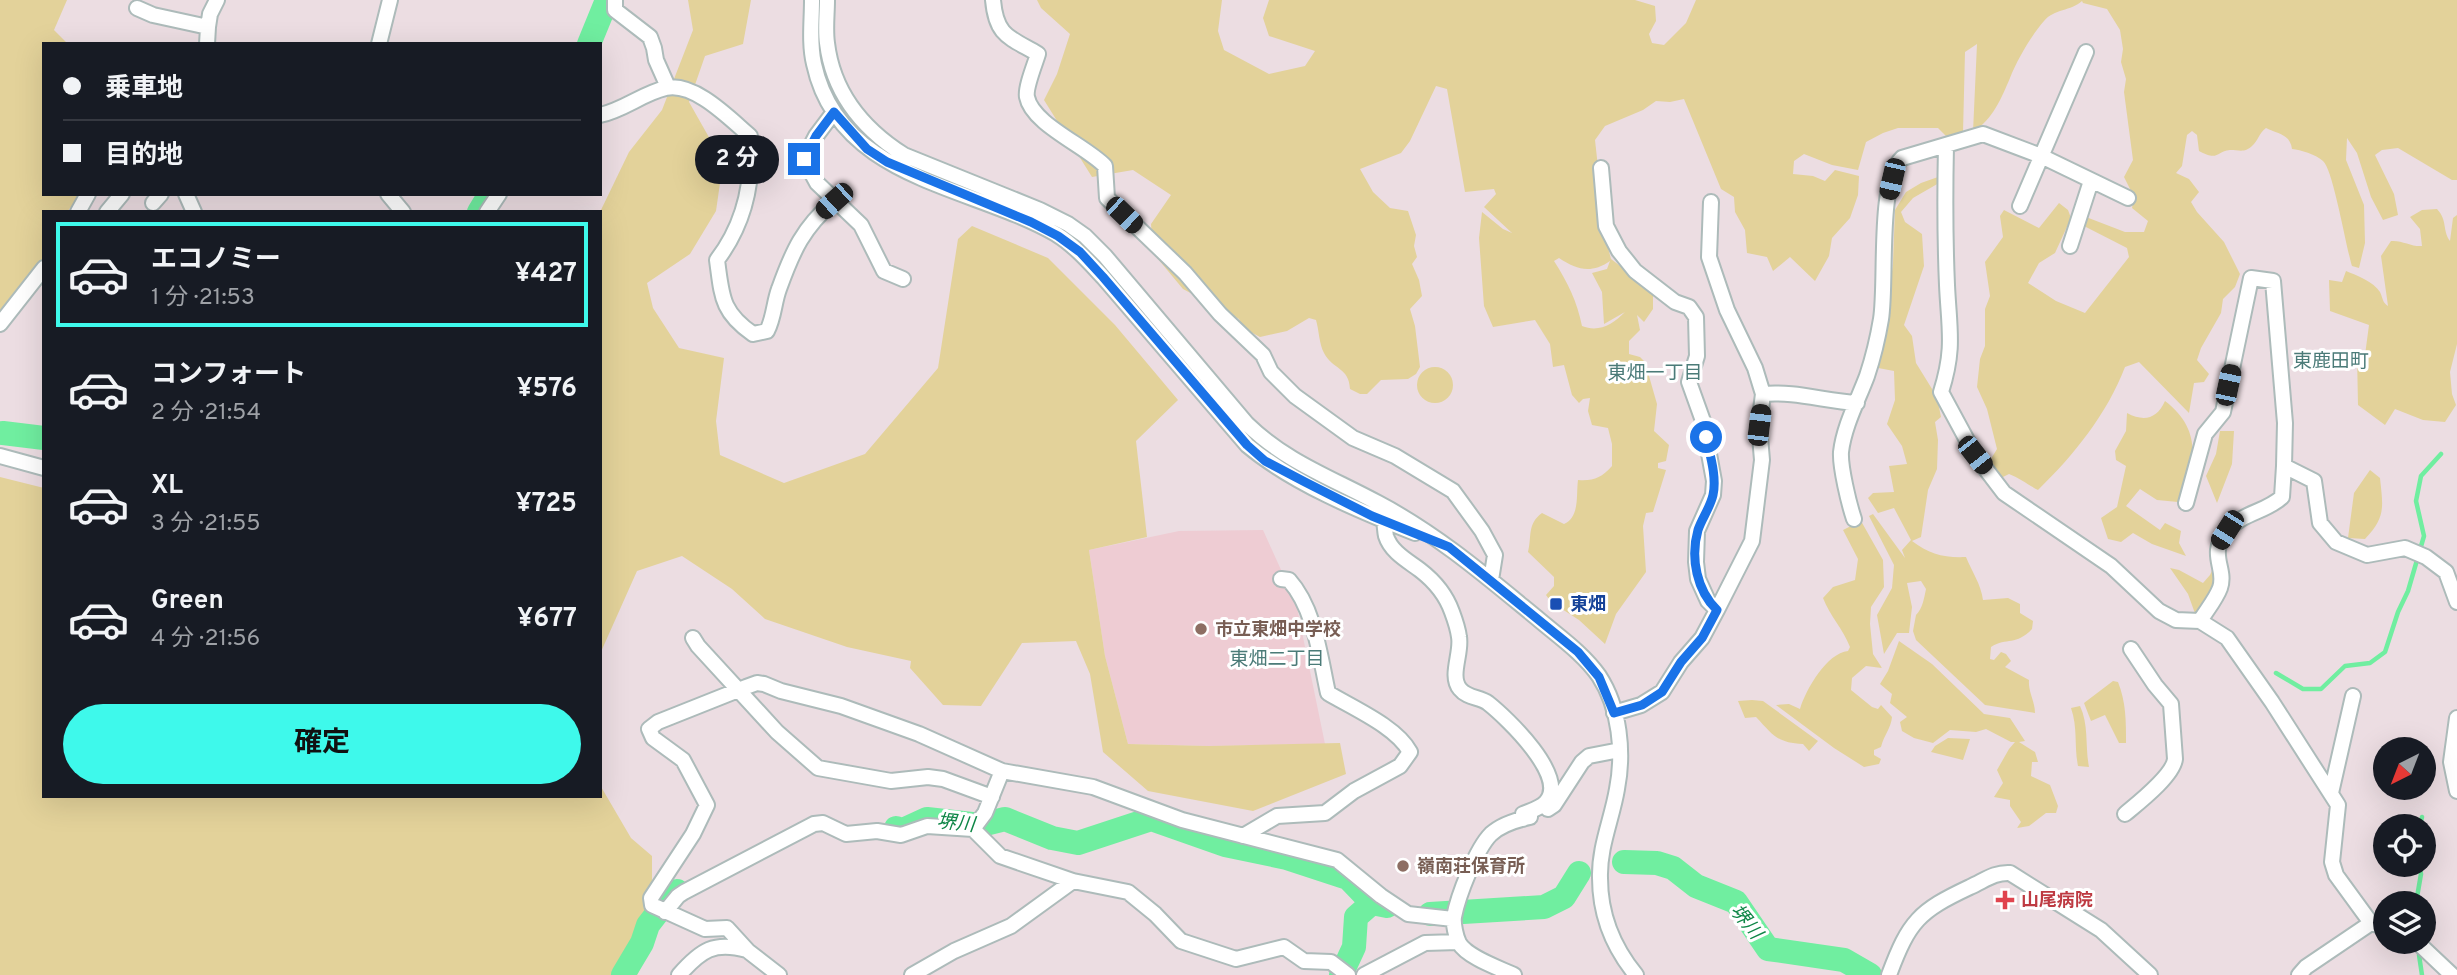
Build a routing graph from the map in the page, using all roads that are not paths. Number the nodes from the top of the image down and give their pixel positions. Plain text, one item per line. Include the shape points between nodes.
1 (217, 0) edge
2 (390, 0) edge
3 (615, 0) edge
4 (812, 0) edge
5 (827, 0) edge
6 (993, 0) edge
7 (138, 8) dead end
8 (208, 27) junction
9 (207, 42) edge
10 (380, 42) edge
11 (2087, 52) dead end
12 (668, 87) junction
13 (834, 112) junction
14 (602, 115) edge
15 (1946, 145) junction
16 (2041, 156) junction
17 (1601, 168) dead end
18 (2091, 181) junction
19 (120, 196) edge
20 (390, 196) edge
21 (2128, 198) dead end
22 (834, 201) junction
23 (1711, 202) dead end
24 (2020, 206) dead end
25 (109, 210) edge
26 (401, 210) edge
27 (2070, 246) dead end
28 (42, 271) edge
29 (903, 279) dead end
30 (0, 324) edge
31 (1763, 394) junction
32 (1857, 402) junction
33 (0, 456) edge
34 (2284, 466) junction
35 (42, 467) edge
36 (2186, 503) dead end
37 (1854, 519) dead end
38 (1384, 521) junction
39 (1449, 547) junction
40 (1281, 579) dead end
41 (1491, 580) junction
42 (2457, 602) edge
43 (1717, 610) junction
44 (2200, 621) junction
45 (693, 638) dead end
46 (2131, 649) dead end
47 (738, 691) junction
48 (2354, 696) dead end
49 (1614, 713) junction
50 (2457, 718) edge
51 (1620, 750) junction
52 (1002, 771) junction
53 (2457, 792) edge
54 (2331, 793) junction
55 (992, 797) junction
56 (2125, 814) dead end
57 (1522, 819) junction
58 (973, 829) junction
59 (1243, 836) junction
60 (1073, 881) junction
61 (665, 912) junction
62 (1453, 919) junction
63 (2373, 919) edge
64 (2373, 928) edge
65 (1458, 942) junction
66 (748, 951) junction
67 (2431, 954) edge
68 (2455, 974) edge
69 (679, 975) edge
70 (779, 975) edge
71 (912, 975) edge
72 (1348, 975) edge
73 (1364, 975) edge
74 (1514, 975) edge
75 (1636, 975) edge
76 (1889, 975) edge
77 (2150, 975) edge
78 (2299, 975) edge

1 - 8 street
2 - 10 street
3 - 12 street via 615,10 650,37
4 - 13 street via 814,65
5 - 39 street via 833,72 846,101 865,125 904,155 1068,223 1105,256 1268,444 1381,504
6 - 41 street via 995,18 1006,36 1038,54 1026,96 1033,110 1105,166 1107,198 1263,355 1271,372 1295,396 1353,438 1395,456 1453,491 1495,555
7 - 8 street
8 - 9 street
11 - 16 street
12 - 14 street
12 - 22 street via 689,89 750,136 748,195 733,239 718,260 722,300 736,323 753,334 767,331 800,237
13 - 22 street via 804,159
13 - 38 street via 867,149 887,162 1031,222 1080,252 1265,461
15 - 16 street via 1983,134
15 - 32 street via 1895,164 1884,234 1881,319
15 - 44 street via 1952,341 1941,392 1953,417 2004,493 2111,566 2159,611 2176,620
16 - 18 street
16 - 24 street
17 - 43 street via 1606,226 1619,251 1635,271 1675,302 1689,307 1696,317 1697,356 1689,382 1703,421 1714,481 1698,531 1696,562 1698,579
18 - 21 street
18 - 27 street
19 - 25 street
20 - 26 street
22 - 29 street via 861,225 884,271
23 - 31 street via 1709,257
28 - 30 street
31 - 32 street via 1781,392
31 - 43 street via 1759,425 1762,460 1752,541
32 - 37 street via 1841,454
33 - 35 street
34 - 36 street via 2285,423 2273,281 2251,278 2223,412 2205,433
34 - 42 street via 2315,481 2320,523 2336,542 2367,555 2405,548 2426,557 2445,572
34 - 44 street via 2282,497 2240,519 2218,544 2220,587
38 - 39 street
38 - 57 street via 1387,538 1402,558 1422,571 1451,609 1459,637 1455,677 1459,689 1487,702 1545,765 1552,781 1550,795
39 - 41 street
40 - 59 street via 1289,580 1299,591 1328,693 1404,741 1410,752 1399,766 1325,813 1277,816
41 - 49 street via 1578,652 1599,677
43 - 49 street via 1662,692 1642,705
44 - 54 street via 2227,638
45 - 47 street
46 - 56 street via 2171,704 2175,765
47 - 52 street via 764,684 841,706
47 - 55 street via 818,768 891,781 943,779
47 - 61 street via 649,729 653,738 683,760 707,805 650,898 652,905
48 - 54 street
49 - 51 street
50 - 53 street via 2451,762
51 - 57 street via 1590,756 1554,805
51 - 75 street via 1618,788 1603,846 1601,903 1621,956
52 - 55 street
52 - 59 street via 1093,787 1182,820
54 - 63 street via 2338,805 2332,862 2336,875
55 - 58 street
57 - 62 street via 1492,834 1481,848
58 - 60 street via 1000,856
58 - 61 street via 926,826 901,835 877,831 846,834 814,824 684,892
59 - 62 street via 1337,860 1408,914
60 - 71 street via 1011,926
60 - 72 street via 1128,892 1181,941 1236,959 1284,947 1304,961 1331,962
61 - 66 street via 705,929 727,928
62 - 65 street
64 - 78 street
65 - 73 street via 1425,943
65 - 74 street via 1466,952
66 - 69 street via 731,946 707,949
66 - 70 street
67 - 68 street
76 - 77 street via 1909,930 1926,910 1999,872 2010,873 2101,930

